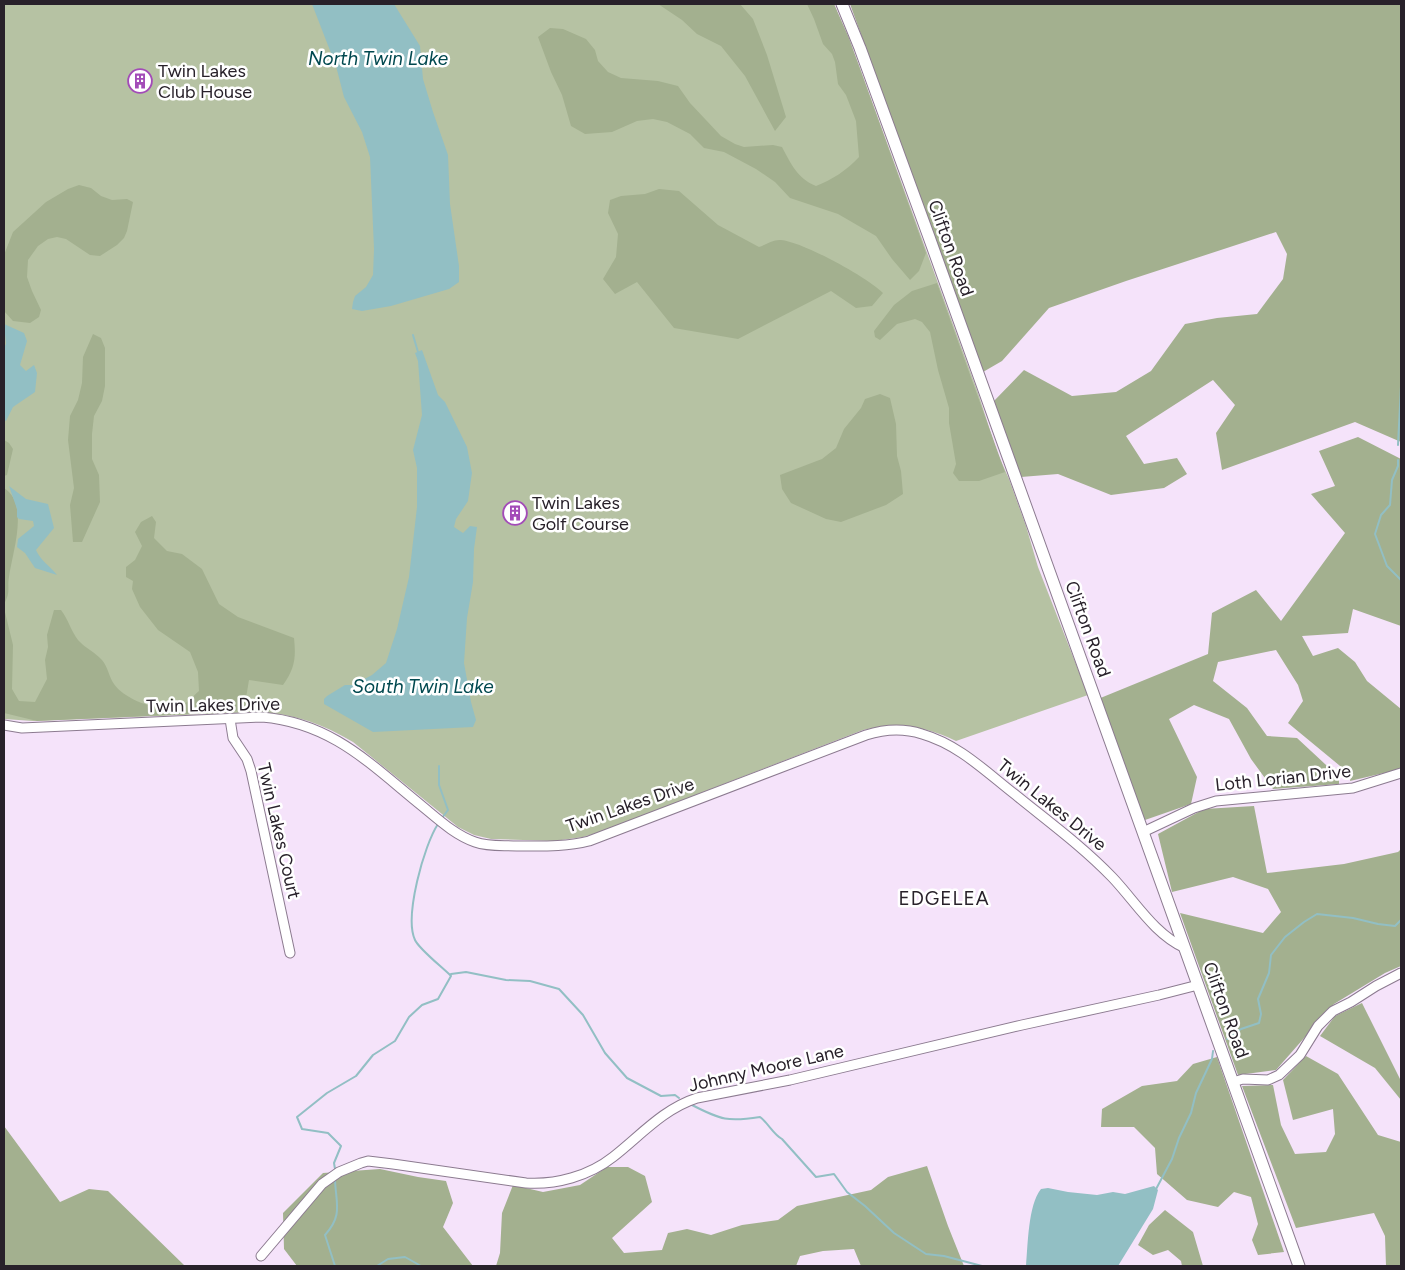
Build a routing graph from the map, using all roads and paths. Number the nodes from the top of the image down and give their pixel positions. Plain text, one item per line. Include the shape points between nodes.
1 (842, 4) edge
2 (230, 719) junction
3 (4, 725) edge
4 (1401, 773) edge
5 (1143, 832) junction
6 (1185, 948) junction
7 (290, 953) dead end
8 (1401, 973) edge
9 (1198, 985) junction
10 (1233, 1082) junction
11 (261, 1256) dead end
12 (1299, 1266) edge

1 - 5 main road, Clifton Road
2 - 3 street, Twin Lakes Drive via 22,728
2 - 6 street, Twin Lakes Drive via 278,718 320,730 366,761 462,836 484,844 563,846 614,832 866,735 887,730 909,731 943,742 970,758 1089,855 1167,937
2 - 7 street, Twin Lakes Court via 233,738 251,770
4 - 5 street, Loth Lorian Drive via 1353,788 1216,801
5 - 6 main road, Clifton Road
6 - 9 main road, Clifton Road
8 - 10 street via 1329,1015 1300,1055 1279,1075 1268,1080
9 - 10 main road, Clifton Road
9 - 11 street, Johnny Moore Lane via 790,1080 697,1098 659,1118 604,1163 556,1182 526,1183 368,1162 349,1167 331,1176
10 - 12 main road, Clifton Road

